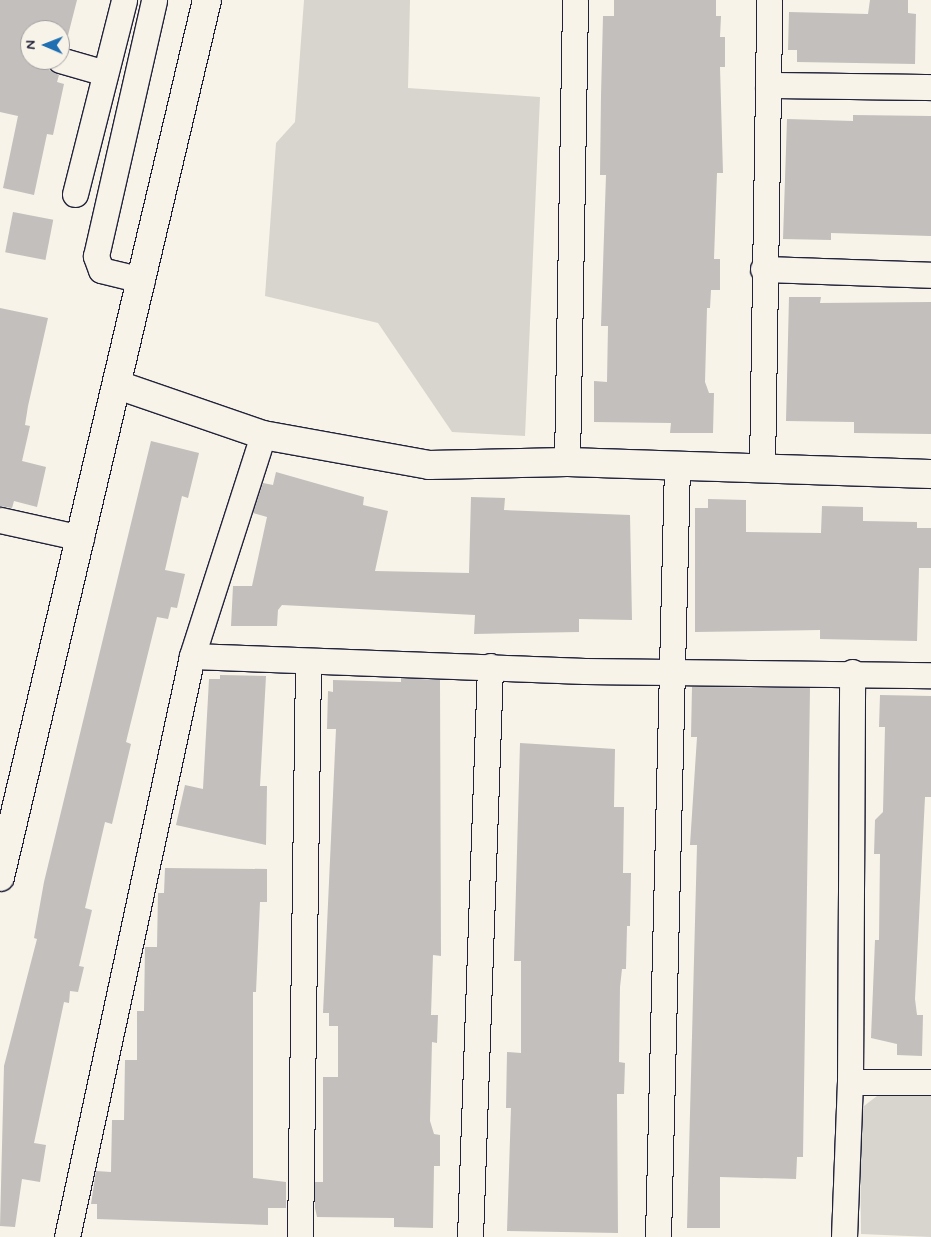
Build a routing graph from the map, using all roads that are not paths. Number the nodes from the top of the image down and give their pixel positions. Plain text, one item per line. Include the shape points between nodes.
1 (124, 0) edge
2 (154, 0) edge
3 (207, 0) edge
4 (575, 0) edge
5 (769, 0) edge
6 (70, 63) edge
7 (105, 72) junction
8 (768, 85) junction
9 (931, 88) edge
10 (75, 194) dead end
11 (763, 269) junction
12 (931, 275) edge
13 (142, 280) junction
14 (118, 384) junction
15 (263, 435) junction
16 (567, 462) junction
17 (677, 466) junction
18 (762, 468) junction
19 (931, 474) edge
20 (0, 520) edge
21 (81, 538) junction
22 (192, 656) junction
23 (308, 662) junction
24 (490, 666) junction
25 (852, 672) junction
26 (674, 673) junction
27 (931, 675) edge
28 (0, 877) edge
29 (850, 1082) junction
30 (931, 1082) edge
31 (67, 1237) edge
32 (300, 1237) edge
33 (470, 1237) edge
34 (658, 1237) edge
35 (844, 1237) edge

1 - 7 street
2 - 13 street via 96,256 101,270
3 - 13 street
4 - 16 street
5 - 8 street
6 - 7 street
7 - 10 street
8 - 9 street
8 - 11 street
11 - 12 street
11 - 18 street
13 - 14 street
14 - 15 street
14 - 21 street
15 - 16 street via 429,465
15 - 22 street
16 - 17 street
17 - 18 street
17 - 26 street
18 - 19 street
20 - 21 street
21 - 28 street
22 - 23 street
22 - 31 street
23 - 24 street
23 - 32 street
24 - 26 street
24 - 33 street
25 - 26 street
25 - 27 street
25 - 29 street
26 - 34 street
29 - 30 street
29 - 35 street

